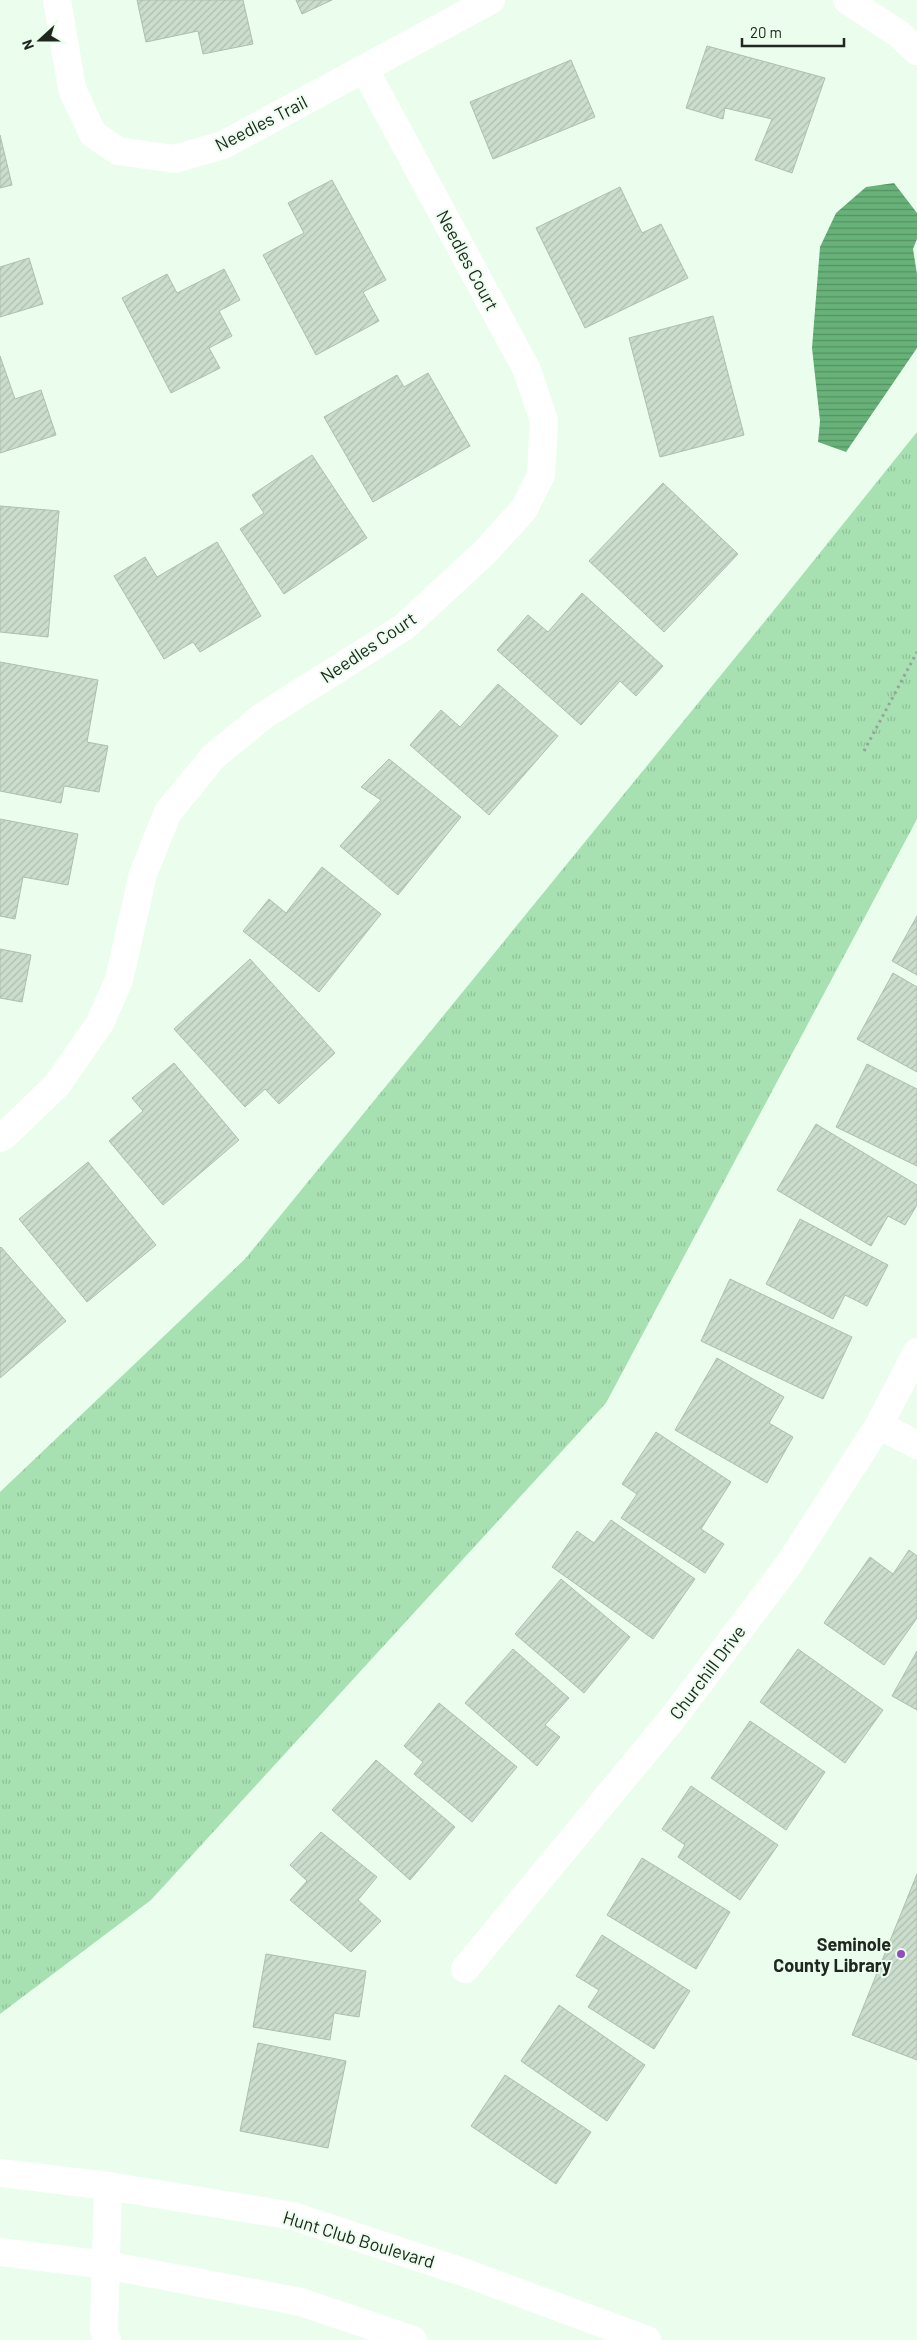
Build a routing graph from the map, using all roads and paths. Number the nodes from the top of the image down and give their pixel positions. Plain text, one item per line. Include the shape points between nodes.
1 (57, 0) edge
2 (491, 0) edge
3 (847, 0) edge
4 (917, 51) edge
5 (365, 70) junction
6 (917, 652) edge
7 (864, 751) dead end
8 (0, 1138) edge
9 (917, 1352) edge
10 (879, 1425) junction
11 (917, 1445) edge
12 (466, 1969) dead end
13 (0, 2173) edge
14 (108, 2186) junction
15 (0, 2252) edge
16 (106, 2265) junction
17 (107, 2340) edge
18 (413, 2340) edge
19 (647, 2340) edge

1 - 5 street, Needles Trail via 72,88 94,134 118,151 174,159 223,146
2 - 5 street, Needles Trail
3 - 4 street via 899,34
5 - 8 street, Needles Court via 527,370 544,421 541,475 524,509 485,552 404,627 263,716 214,756 168,812 143,874 118,980 100,1023 57,1085
6 - 7 path
9 - 10 street, Churchill Drive
10 - 11 street
10 - 12 street, Churchill Drive via 789,1564 672,1719
13 - 14 street, Hunt Club Boulevard
14 - 16 street
14 - 19 street, Hunt Club Boulevard via 293,2216 464,2272
15 - 16 street
16 - 17 street via 104,2330
16 - 18 street via 301,2302

